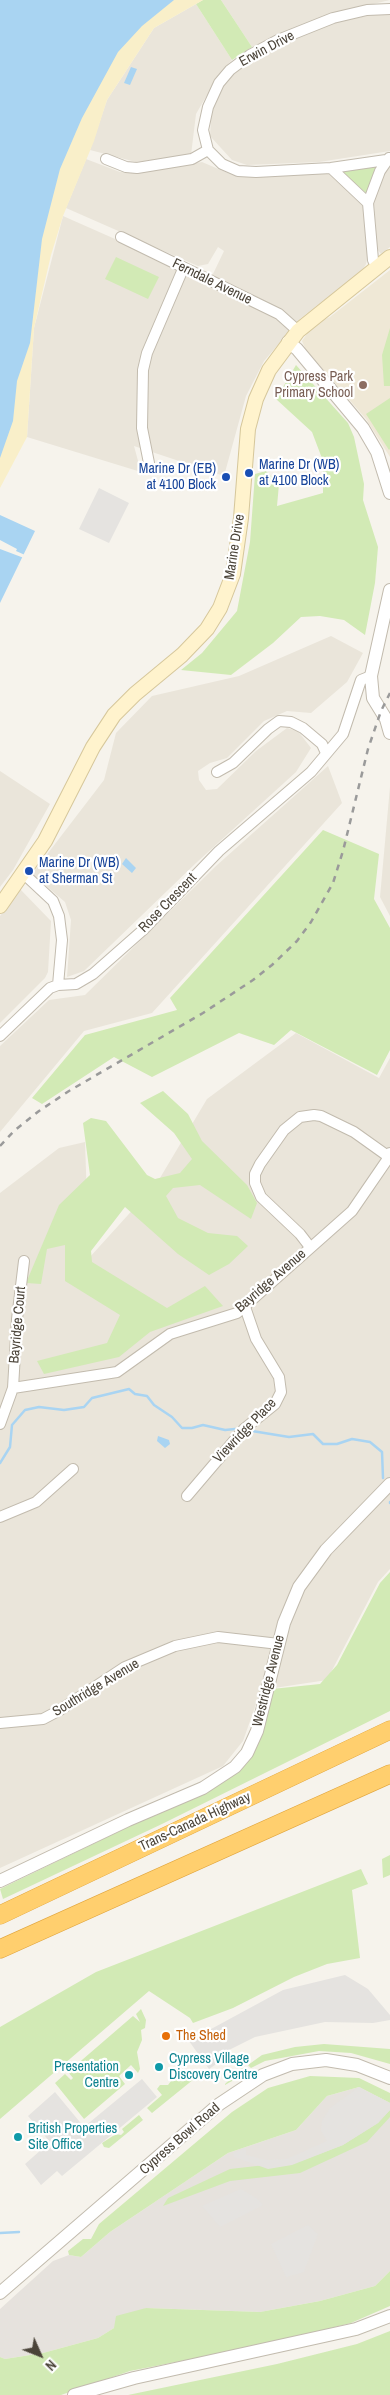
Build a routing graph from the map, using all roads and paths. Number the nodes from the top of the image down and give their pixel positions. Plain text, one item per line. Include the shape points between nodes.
1 (390, 9) edge
2 (208, 150) junction
3 (388, 158) edge
4 (106, 159) dead end
5 (331, 168) junction
6 (368, 203) junction
7 (121, 237) dead end
8 (390, 257) edge
9 (183, 268) junction
10 (377, 268) junction
11 (298, 331) junction
12 (288, 342) junction
13 (149, 463) dead end
14 (388, 479) edge
15 (390, 493) edge
16 (390, 590) edge
17 (371, 676) junction
18 (388, 718) edge
19 (390, 733) edge
20 (326, 753) junction
21 (217, 772) dead end
22 (23, 873) junction
23 (0, 906) edge
24 (58, 985) junction
25 (0, 1036) edge
26 (390, 1156) edge
27 (310, 1247) junction
28 (24, 1261) dead end
29 (245, 1307) junction
30 (13, 1388) junction
31 (0, 1424) edge
32 (72, 1469) dead end
33 (390, 1484) edge
34 (187, 1496) dead end
35 (0, 1517) edge
36 (279, 1644) junction
37 (0, 1723) edge
38 (390, 1730) edge
39 (390, 1774) edge
40 (0, 1881) edge
41 (41, 1894) junction
42 (0, 1908) edge
43 (0, 1915) edge
44 (0, 1950) edge
45 (390, 2078) edge
46 (0, 2293) edge
47 (390, 2316) edge
48 (74, 2395) edge

1 - 2 street, Erwin Drive via 367,10 333,18 278,40 240,62 219,83 208,107 204,130
2 - 4 street via 192,159 137,168
2 - 5 street via 222,164 238,171
3 - 5 street
3 - 6 street
5 - 6 street
6 - 10 street via 372,260
7 - 9 street, Ferndale Avenue
8 - 10 main road, Marine Drive
9 - 11 street, Ferndale Avenue via 279,314
9 - 13 street via 143,370 142,428
10 - 11 main road, Marine Drive
11 - 12 main road, Marine Drive
12 - 14 street via 363,428
12 - 22 main road, Marine Drive via 268,370 248,428 233,574 220,608 207,629 182,655 114,715 93,747 45,842
14 - 15 street
16 - 17 street
17 - 18 street via 373,698
17 - 20 street, Rose Crescent via 362,680 343,734
18 - 19 street
20 - 21 street via 322,744 303,728 279,721 232,763
20 - 24 street, Rose Crescent via 311,772 219,851 143,930 93,974 76,984
22 - 23 main road, Marine Drive
22 - 24 street via 53,901 59,916 62,940
24 - 25 street, Rose Crescent via 50,988
26 - 27 street, Bayridge Avenue via 357,1205
26 - 27 street via 354,1132 321,1116 300,1117 284,1130 260,1164 255,1183 260,1196
27 - 29 street, Bayridge Avenue
28 - 30 street, Bayridge Court
29 - 30 street, Bayridge Avenue via 229,1317 170,1334 117,1372
29 - 34 street, Viewridge Place via 256,1340 279,1377 281,1392 275,1404 244,1429
30 - 31 street
32 - 35 street via 36,1502
33 - 36 street, Westridge Avenue via 310,1571 291,1604
36 - 37 street, Southridge Avenue via 218,1637 174,1646 125,1667 43,1719
36 - 40 street, Westridge Avenue via 263,1713 252,1743 228,1773 203,1788
38 - 41 highway, Trans-Canada Highway
39 - 44 highway
41 - 42 highway
41 - 43 highway, Trans-Canada Highway
45 - 46 street, Cypress Bowl Road via 357,2065 326,2060 292,2064 263,2075 218,2106
47 - 48 street via 356,2329 134,2378

